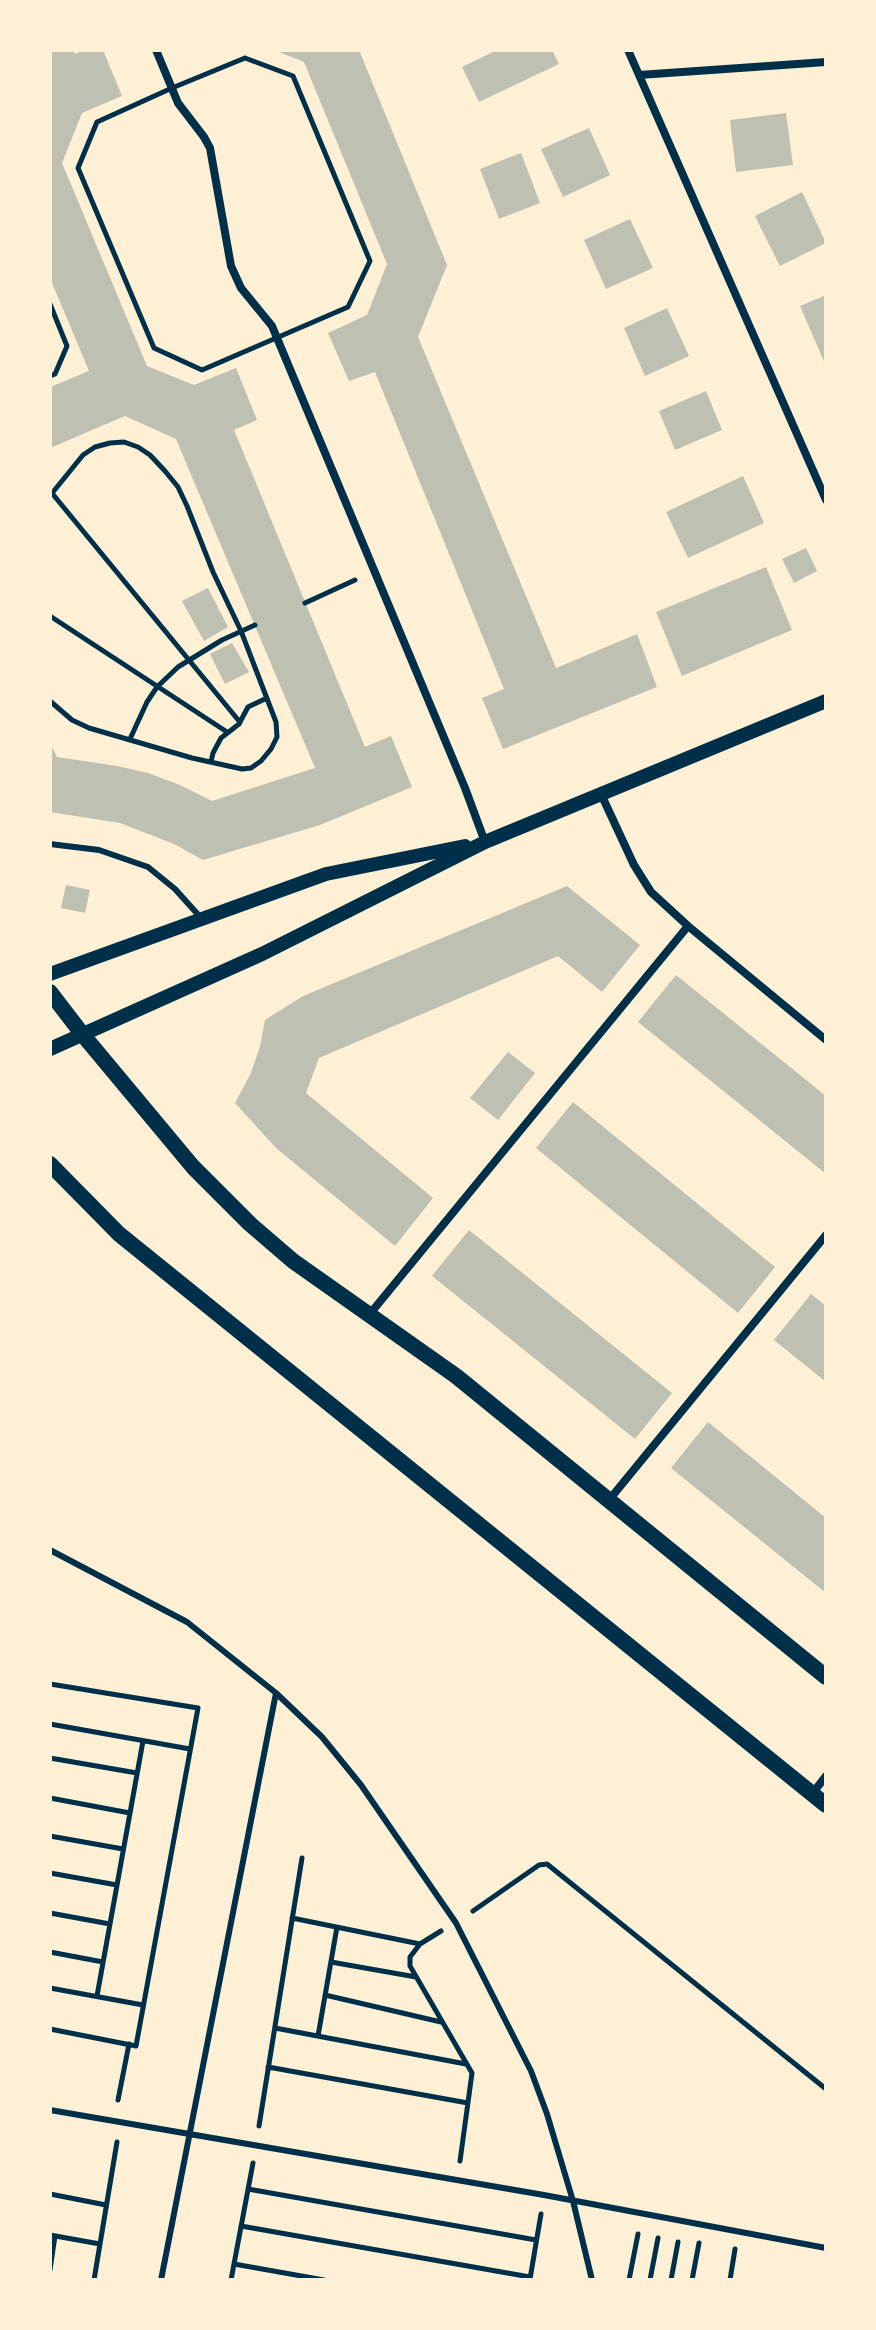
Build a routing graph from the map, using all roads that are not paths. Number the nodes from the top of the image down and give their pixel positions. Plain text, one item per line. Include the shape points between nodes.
1 (156, 50) edge
2 (628, 50) edge
3 (826, 62) edge
4 (639, 75) junction
5 (826, 500) edge
6 (826, 701) edge
7 (601, 794) junction
8 (485, 842) junction
9 (50, 844) edge
10 (202, 919) junction
11 (688, 926) junction
12 (50, 974) edge
13 (50, 992) edge
14 (83, 1035) junction
15 (826, 1040) edge
16 (50, 1049) edge
17 (50, 1164) edge
18 (826, 1235) edge
19 (369, 1315) junction
20 (608, 1501) junction
21 (50, 1550) edge
22 (826, 1677) edge
23 (276, 1693) junction
24 (826, 1776) edge
25 (812, 1794) junction
26 (826, 1805) edge
27 (50, 2110) edge
28 (190, 2134) junction
29 (573, 2201) junction
30 (826, 2248) edge
31 (161, 2280) edge
32 (592, 2280) edge

1 - 8 street via 178,103 210,148 231,266 241,288 272,326
2 - 4 street
3 - 4 street
4 - 5 street
6 - 7 street
7 - 8 street
7 - 11 street via 641,879
8 - 10 street via 326,874
8 - 14 street via 262,954
9 - 10 lane via 99,850 148,867
10 - 12 street
11 - 15 street
11 - 19 street
13 - 14 main road
14 - 16 street
14 - 19 main road via 193,1167 250,1224
17 - 25 main road via 119,1234
18 - 20 street
19 - 20 main road via 456,1376
20 - 22 main road
21 - 23 lane via 187,1622
23 - 28 lane
23 - 29 lane via 361,1785 456,1923 531,2071
24 - 25 street
25 - 26 main road
27 - 28 lane
28 - 29 lane
28 - 31 lane
29 - 30 lane
29 - 32 lane

